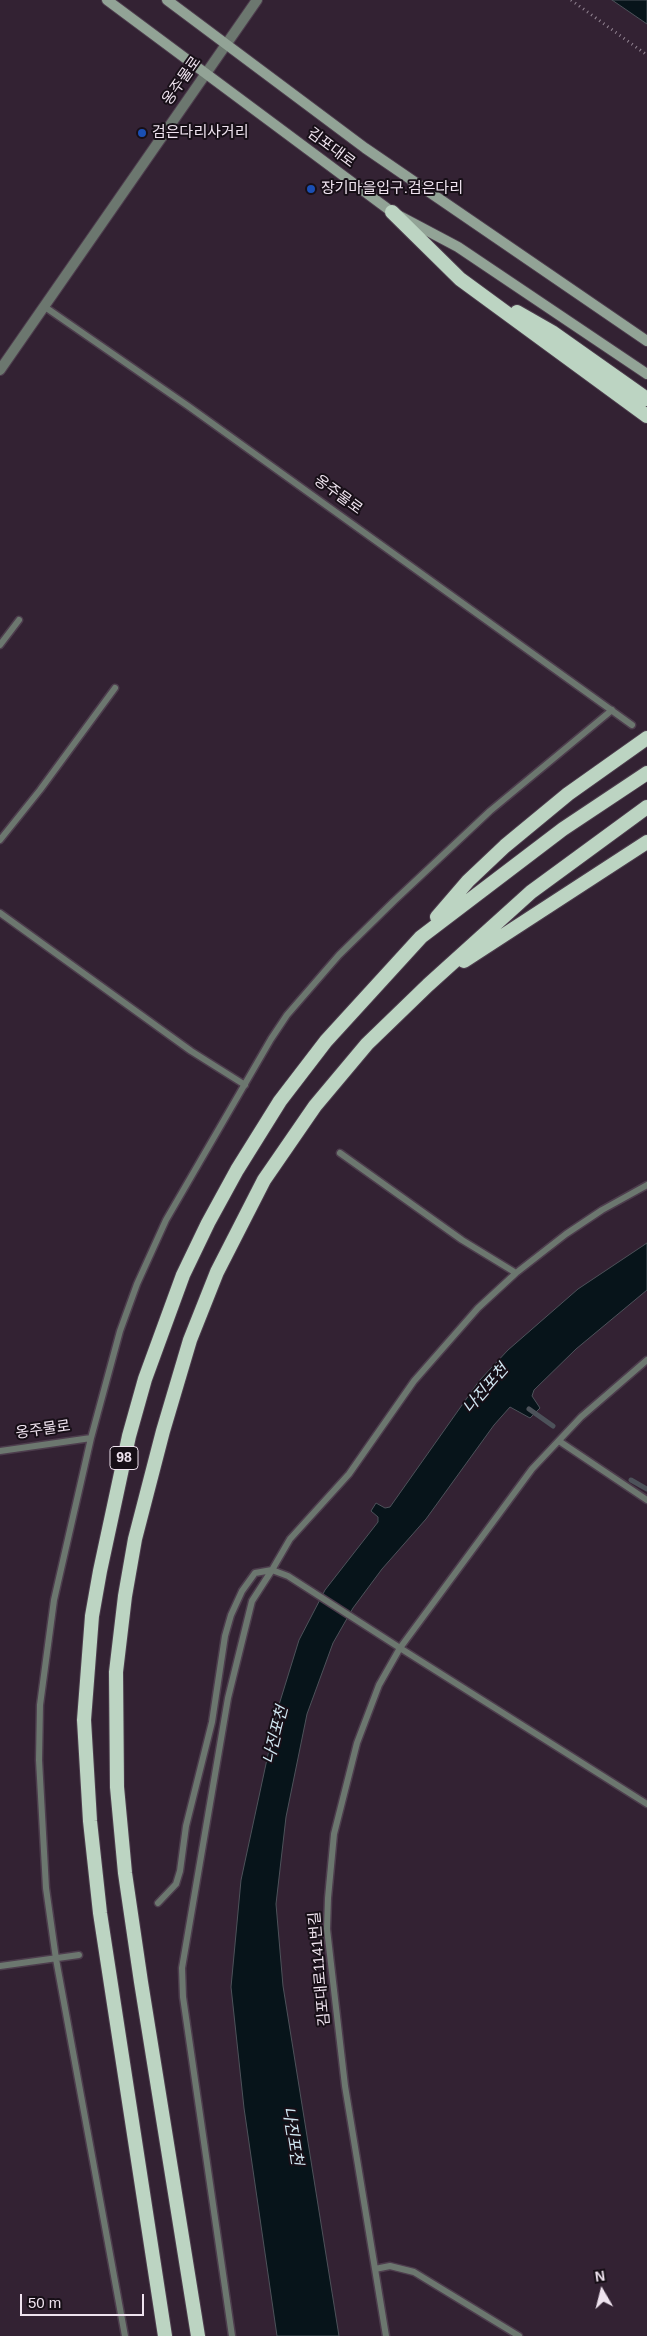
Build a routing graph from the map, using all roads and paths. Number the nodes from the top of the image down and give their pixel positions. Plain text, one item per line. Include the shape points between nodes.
1 (107, 0) edge
2 (167, 0) edge
3 (257, 0) edge
4 (571, 0) edge
5 (226, 46) junction
6 (647, 55) edge
7 (206, 74) junction
8 (392, 212) junction
9 (460, 279) junction
10 (45, 308) junction
11 (647, 341) edge
12 (0, 370) edge
13 (647, 374) edge
14 (647, 399) edge
15 (647, 416) edge
16 (19, 620) dead end
17 (0, 645) edge
18 (114, 688) dead end
19 (612, 710) junction
20 (632, 725) dead end
21 (647, 738) edge
22 (647, 773) edge
23 (647, 807) edge
24 (0, 840) edge
25 (647, 842) edge
26 (0, 913) edge
27 (421, 937) junction
28 (428, 985) junction
29 (245, 1085) junction
30 (340, 1153) dead end
31 (647, 1185) edge
32 (516, 1272) junction
33 (647, 1360) edge
34 (91, 1438) junction
35 (559, 1441) junction
36 (0, 1451) edge
37 (647, 1500) edge
38 (272, 1570) junction
39 (400, 1648) junction
40 (647, 1804) edge
41 (158, 1903) dead end
42 (79, 1955) dead end
43 (56, 1959) junction
44 (0, 1966) edge
45 (375, 2269) junction
46 (125, 2336) edge
47 (165, 2336) edge
48 (198, 2336) edge
49 (232, 2336) edge
50 (386, 2336) edge
51 (519, 2336) edge

1 - 7 main road, 김포대로
2 - 5 main road, 김포대로
3 - 5 street, 옹주물로
4 - 6 path
5 - 7 street, 옹주물로
5 - 11 main road, 김포대로 via 365,148
7 - 8 main road, 김포대로
7 - 10 street, 옹주물로
8 - 9 highway
8 - 13 main road, 김포대로 via 458,247
9 - 14 highway via 552,332
9 - 15 highway
10 - 12 street, 옹주물로
10 - 19 lane, 옹주물로 via 188,406
16 - 17 lane
18 - 24 lane
19 - 20 lane, 옹주물로
19 - 29 lane via 490,811 339,955 287,1015
21 - 27 highway via 568,794 505,846 468,881
22 - 27 highway, 98 via 563,829
23 - 28 highway, 98 via 530,892
25 - 28 highway
26 - 29 lane via 191,1051
27 - 47 highway, 98 via 326,1041 280,1101 208,1223 183,1275 145,1379 116,1493 92,1616 84,1720 89,1812 104,1942
28 - 48 highway, 98 via 367,1044 315,1106 264,1180 217,1272 190,1340 163,1431 135,1539 125,1596 116,1672 115,1722 121,1825 140,1972
29 - 34 lane via 189,1179 152,1250 120,1331
30 - 32 lane via 462,1240
31 - 32 lane via 594,1215
32 - 38 lane via 478,1308 414,1381 349,1474 290,1539
33 - 35 lane via 603,1396
34 - 36 lane, 옹주물로
34 - 43 lane via 54,1600 40,1705 41,1825
35 - 37 lane
35 - 39 lane, 김포대로1141번길 via 532,1469
38 - 39 lane via 288,1576
38 - 41 lane via 255,1573 231,1615 212,1722 186,1826 180,1871 176,1884
38 - 49 lane via 252,1601 244,1626 228,1698 182,1968 184,2006
39 - 40 lane
39 - 45 lane, 김포대로1141번길 via 372,1700 357,1743 334,1834 328,1898 327,1929 333,1992 362,2200
42 - 43 lane
43 - 44 lane
43 - 46 lane
45 - 50 lane, 김포대로1141번길
45 - 51 lane via 390,2266 414,2272

